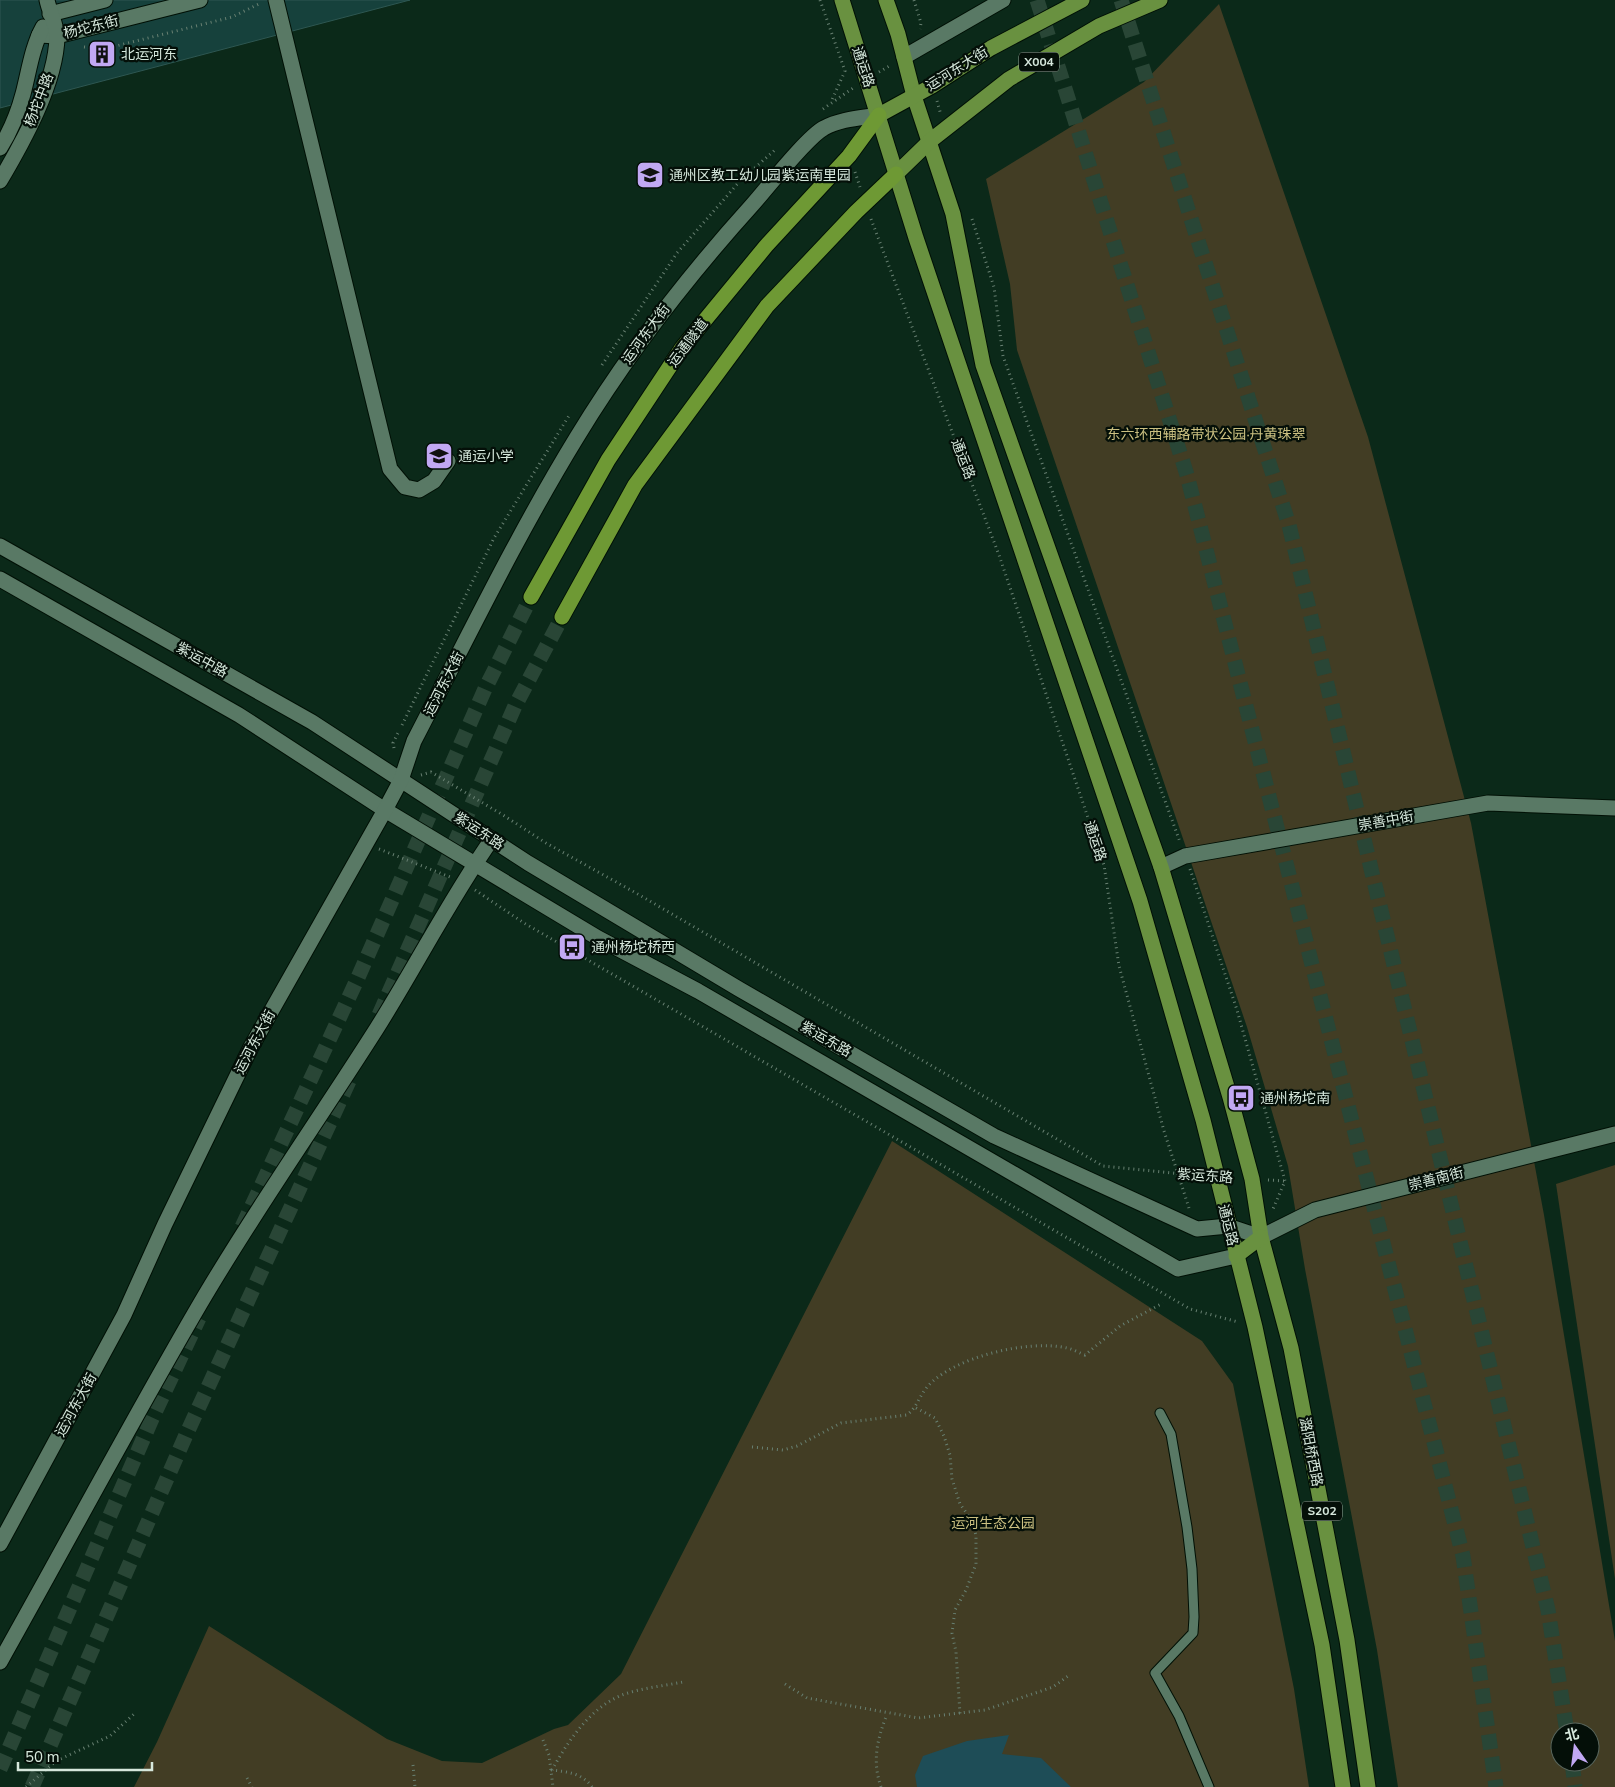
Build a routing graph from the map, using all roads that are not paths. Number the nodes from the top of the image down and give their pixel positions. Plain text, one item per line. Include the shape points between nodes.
1 (105, 0) edge
2 (200, 0) edge
3 (276, 0) edge
4 (842, 0) edge
5 (886, 0) edge
6 (1003, 0) edge
7 (1082, 0) edge
8 (1160, 0) edge
9 (48, 7) edge
10 (39, 35) junction
11 (56, 40) junction
12 (910, 54) junction
13 (914, 96) junction
14 (879, 115) junction
15 (930, 141) junction
16 (0, 148) edge
17 (896, 174) junction
18 (0, 181) edge
19 (448, 461) dead end
20 (0, 546) edge
21 (0, 579) edge
22 (531, 596) tunnel mouth
23 (562, 617) tunnel mouth
24 (401, 780) junction
25 (1615, 808) edge
26 (385, 810) junction
27 (492, 839) junction
28 (474, 864) junction
29 (1161, 867) junction
30 (1615, 1134) edge
31 (1228, 1226) junction
32 (1261, 1237) junction
33 (1236, 1256) junction
34 (1160, 1413) dead end
35 (0, 1544) edge
36 (0, 1662) edge
37 (1209, 1787) edge
38 (1342, 1787) edge
39 (1368, 1787) edge

1 - 9 main road, 杨坨东街
2 - 11 main road, 杨坨东街
3 - 19 main road via 390,469 405,487 420,490 434,481
4 - 14 main road, 通运路
5 - 12 main road
6 - 12 main road
7 - 13 main road, 运河东大街 / X004 via 991,48
8 - 15 main road, X004 via 1098,26 1009,79
9 - 10 main road, 杨坨中路
9 - 11 main road, 杨坨中路
10 - 11 main road, 杨坨东街
10 - 16 main road, 杨坨中路 via 22,97
11 - 18 main road, 杨坨中路 via 40,105
12 - 13 main road
13 - 14 main road, 运河东大街 / X004
13 - 15 main road
14 - 17 main road, 通运路
14 - 22 highway, 运通隧道 via 849,156 766,246 682,348 608,460
14 - 24 main road, 运河东大街 / X004 via 822,128 704,258 621,368 541,497 414,741
15 - 17 main road, X004
15 - 29 main road via 953,214 983,365
17 - 23 highway via 767,306 636,485
17 - 31 main road, 通运路 via 1140,901
20 - 24 main road, 紫运中路 via 312,722
21 - 26 main road via 239,716
24 - 26 main road, 运河东大街 / X004
24 - 27 main road, 紫运东路
25 - 29 main road, 崇善中街 via 1488,803 1185,856
26 - 28 main road, 紫运东路
26 - 35 main road, 运河东大街 / X004 via 251,1047 124,1315
27 - 28 main road
27 - 31 main road, 紫运东路 via 731,984 994,1136 1197,1229
28 - 33 main road, 紫运东路 via 1178,1269
28 - 36 main road via 408,979 316,1124 272,1186 200,1305
29 - 32 main road via 1230,1097 1252,1179
30 - 32 main road, 崇善南街 via 1315,1210
31 - 32 main road
31 - 33 main road, 通运路
32 - 33 main road, 紫运东路
32 - 39 main road, 潞阳桥西路 / S202 via 1291,1348 1347,1640
33 - 38 main road, 潞阳桥西路 / S202 via 1255,1327 1322,1645
34 - 37 lane via 1171,1434 1187,1527 1194,1617 1192,1633 1155,1673 1179,1716

